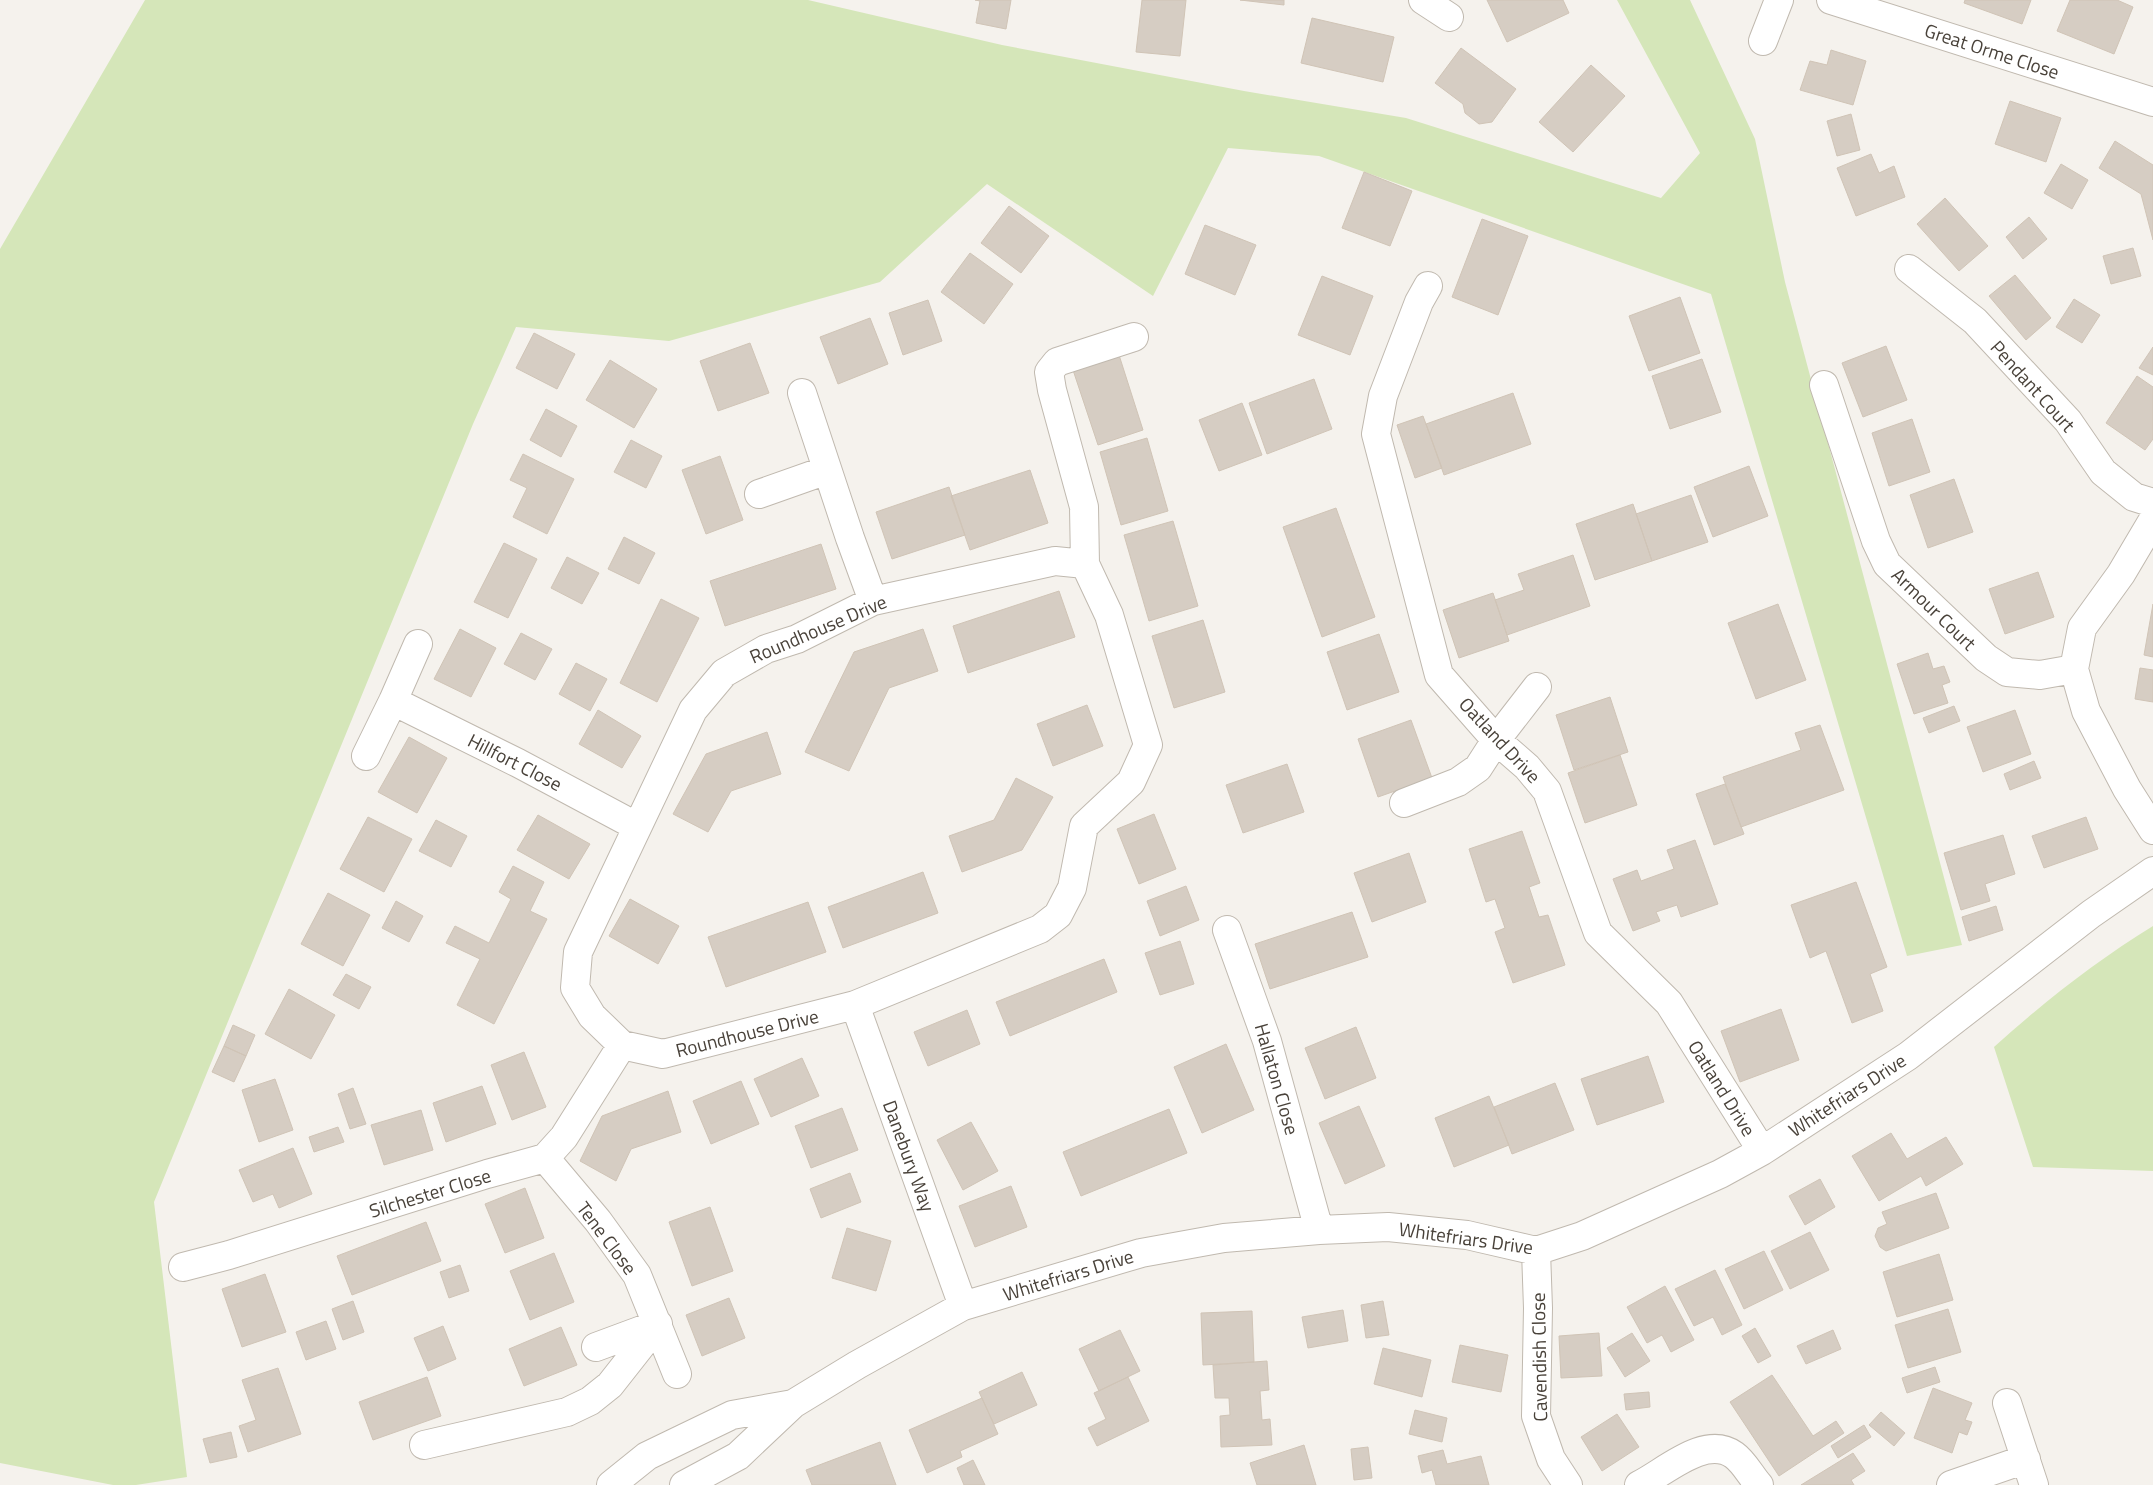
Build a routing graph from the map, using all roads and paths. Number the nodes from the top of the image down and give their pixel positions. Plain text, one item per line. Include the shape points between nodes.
1 (1423, 0) edge
2 (1779, 0) edge
3 (1831, 0) edge
4 (1449, 17) dead end
5 (1763, 41) dead end
6 (2153, 102) edge
7 (1909, 269) dead end
8 (1428, 286) dead end
9 (1134, 337) dead end
10 (1824, 385) dead end
11 (802, 393) dead end
12 (827, 470) junction
13 (759, 494) dead end
14 (2153, 503) edge
15 (2153, 520) edge
16 (1085, 564) junction
17 (873, 601) junction
18 (418, 644) dead end
19 (2074, 669) junction
20 (1537, 687) dead end
21 (393, 701) junction
22 (1496, 740) junction
23 (366, 756) dead end
24 (1404, 803) dead end
25 (636, 826) junction
26 (2153, 830) edge
27 (2153, 871) edge
28 (1227, 930) dead end
29 (855, 1005) junction
30 (622, 1045) junction
31 (1762, 1151) junction
32 (545, 1158) junction
33 (1319, 1230) junction
34 (1536, 1251) junction
35 (183, 1267) dead end
36 (963, 1306) junction
37 (658, 1324) junction
38 (596, 1347) dead end
39 (677, 1374) dead end
40 (2007, 1403) dead end
41 (793, 1404) junction
42 (424, 1444) dead end
43 (2026, 1458) junction
44 (611, 1485) edge
45 (684, 1485) edge
46 (1568, 1485) edge
47 (1639, 1485) edge
48 (1759, 1485) edge
49 (1951, 1485) edge
50 (2034, 1485) edge

1 - 4 street
2 - 5 street
3 - 6 street, Great Orme Close
7 - 14 street, Pendant Court via 1975,321 2068,421 2103,472 2134,497
8 - 22 street, Oatland Drive via 1383,396 1376,434 1440,674
9 - 16 street via 1057,362 1048,372 1084,507
10 - 19 street, Armour Court via 1876,541 1888,564 1986,658 2008,672 2040,675
11 - 12 street
12 - 13 street
12 - 17 street
15 - 19 street via 2121,574 2082,628
16 - 17 street, Roundhouse Drive via 1055,561
16 - 29 street, Roundhouse Drive via 1109,615 1148,746 1131,782 1084,826 1072,888 1058,915 1040,930
17 - 25 street, Roundhouse Drive via 797,639 766,648 724,672 692,710
18 - 21 street
19 - 26 street via 2086,711
20 - 22 street
21 - 23 street
21 - 25 street, Hillfort Close
22 - 24 street via 1478,768 1465,777
22 - 31 street, Oatland Drive via 1527,767 1547,791 1598,933 1669,1003
25 - 30 street, Roundhouse Drive via 578,952 575,988 592,1016
27 - 31 street, Whitefriars Drive via 2091,914 1908,1056
28 - 33 street, Hallaton Close via 1267,1041
29 - 30 street, Roundhouse Drive via 662,1054
29 - 36 street, Danebury Way
30 - 32 street via 564,1137
31 - 34 street, Whitefriars Drive via 1720,1174 1582,1236
32 - 35 street, Silchester Close
32 - 37 street, Tene Close via 598,1221 637,1275
33 - 34 street, Whitefriars Drive via 1388,1227 1458,1234
33 - 36 street, Whitefriars Drive via 1224,1238 1142,1253
34 - 46 street, Cavendish Close via 1536,1416 1551,1459
36 - 41 street, Whitefriars Drive
37 - 38 street
37 - 39 street, Tene Close
37 - 42 street via 610,1385 590,1402 567,1412
40 - 43 street
41 - 44 street, Whitefriars Drive via 732,1415 647,1456
41 - 45 street, Whitefriars Drive via 738,1456
43 - 49 street
43 - 50 street
47 - 48 street via 1682,1458 1711,1450 1726,1450 1736,1456

